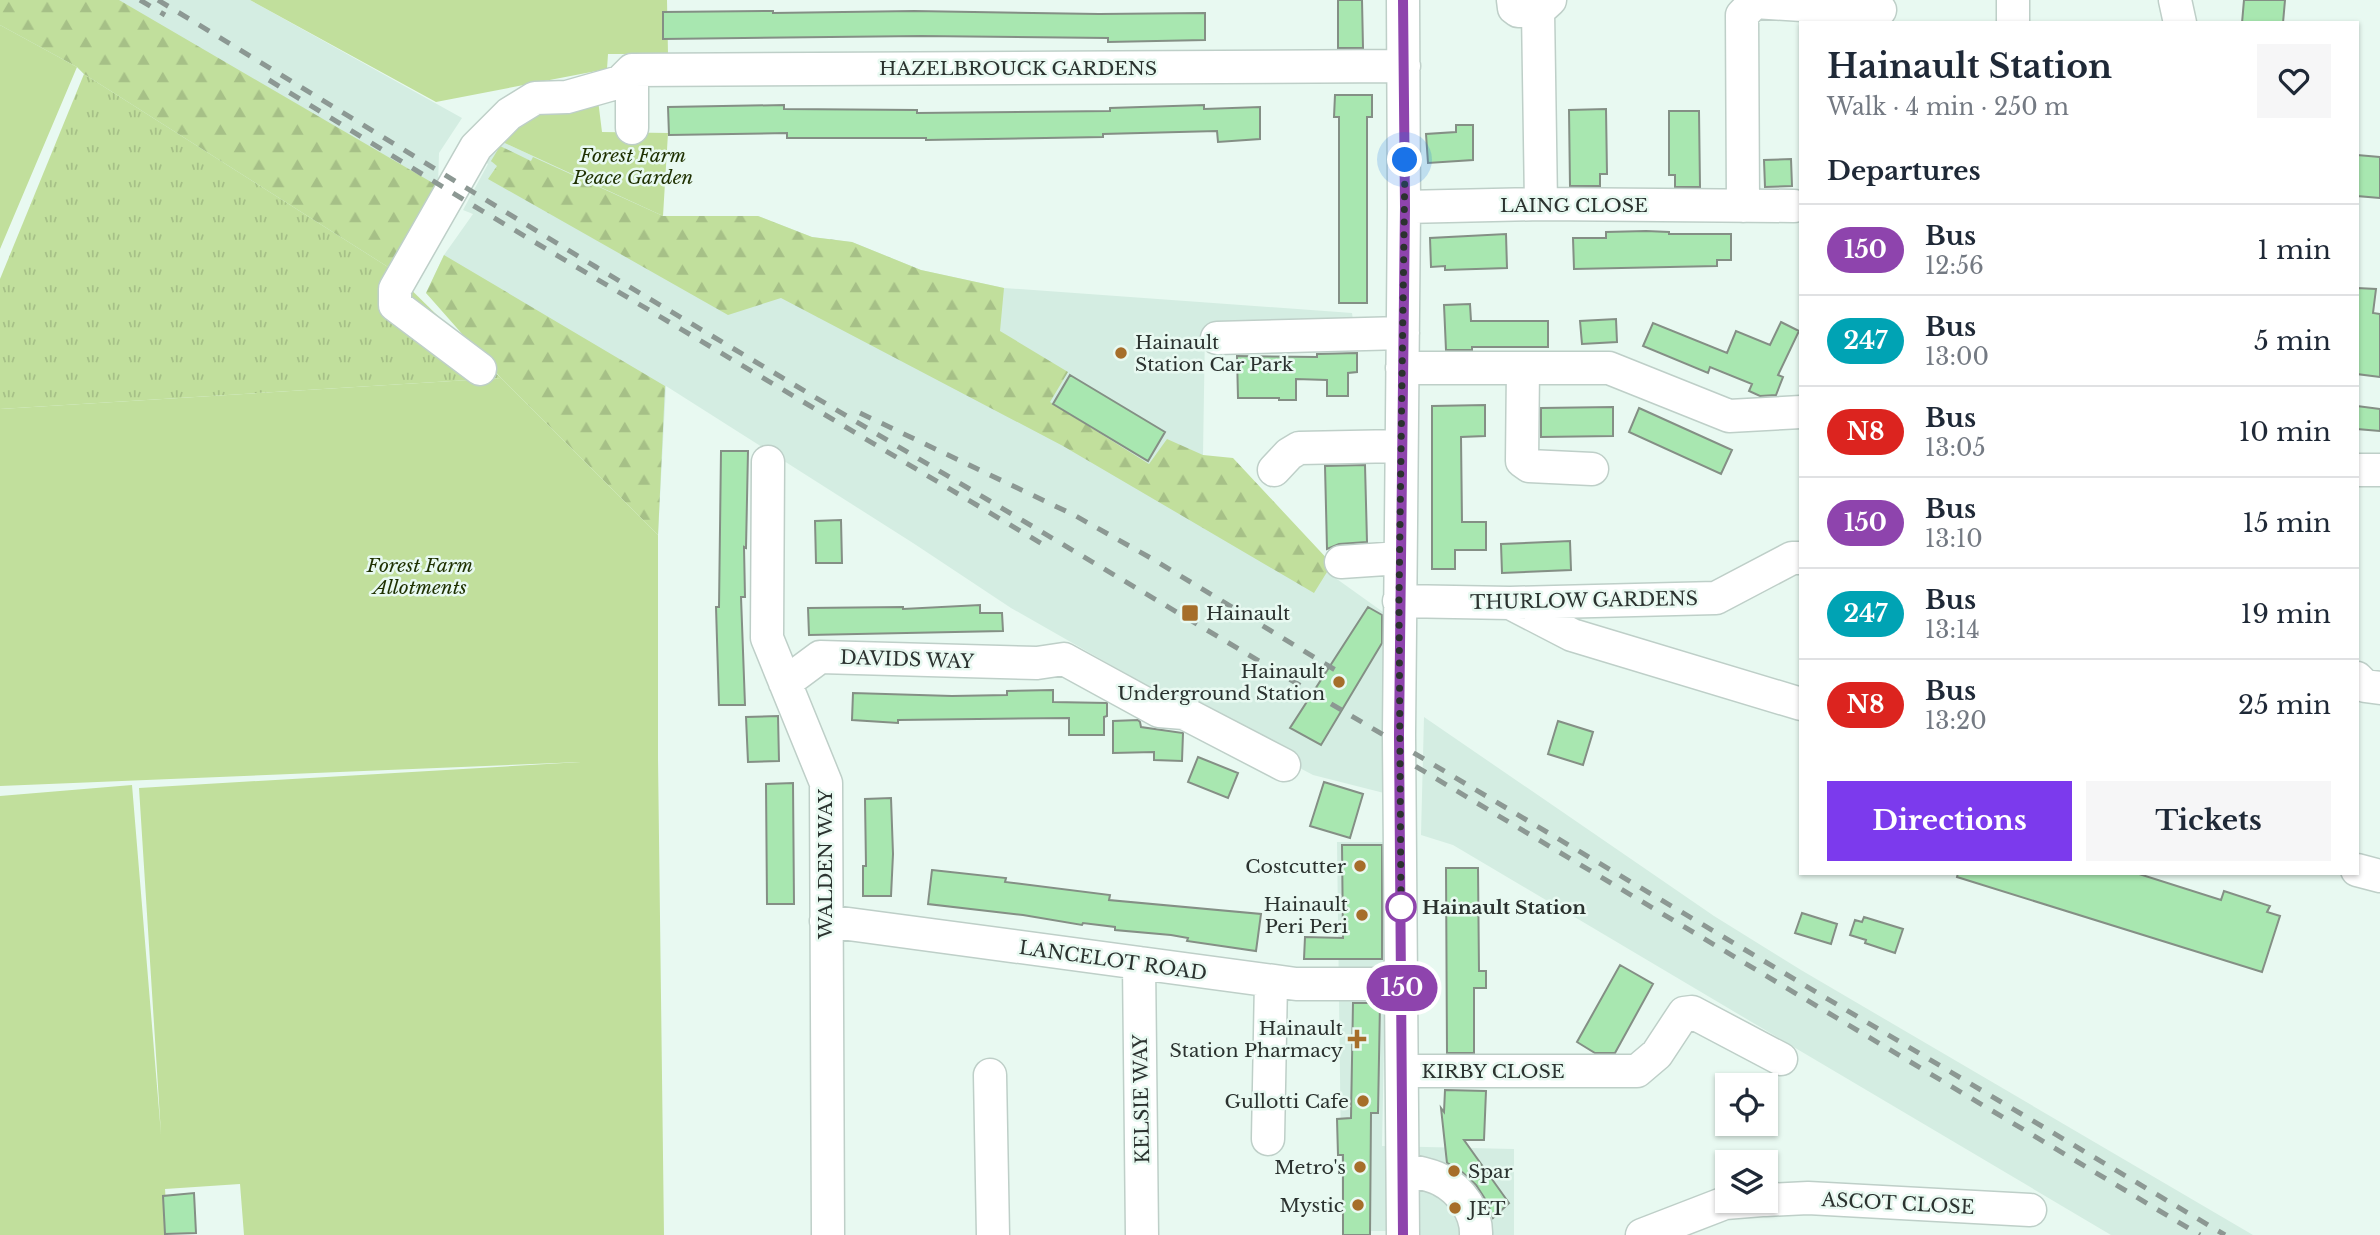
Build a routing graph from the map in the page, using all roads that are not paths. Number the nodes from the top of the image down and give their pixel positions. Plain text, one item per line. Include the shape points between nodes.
1 (1403, 0) edge
2 (2013, 0) edge
3 (2175, 0) edge
4 (1534, 4) edge
5 (1880, 10) dead end
6 (2013, 21) edge
7 (2180, 21) edge
8 (1405, 66) junction
9 (632, 70) junction
10 (632, 128) dead end
11 (1541, 204) junction
12 (1743, 206) junction
13 (1794, 206) dead end
14 (1405, 207) junction
15 (1402, 333) junction
16 (1217, 338) dead end
17 (1402, 368) junction
18 (1523, 368) junction
19 (480, 369) dead end
20 (1799, 412) edge
21 (1401, 446) junction
22 (768, 462) dead end
23 (1592, 469) dead end
24 (1274, 470) dead end
25 (2359, 470) edge
26 (2380, 470) edge
27 (1400, 558) junction
28 (1799, 558) edge
29 (1341, 562) dead end
30 (1399, 601) junction
31 (1510, 603) junction
32 (785, 683) junction
33 (1799, 703) edge
34 (1284, 765) dead end
35 (2359, 871) edge
36 (2380, 876) edge
37 (826, 921) junction
38 (1139, 963) junction
39 (1271, 981) junction
40 (1402, 984) junction
41 (1781, 1059) dead end
42 (1403, 1071) junction
43 (1268, 1139) dead end
44 (1416, 1173) junction
45 (1778, 1199) edge
46 (1715, 1207) edge
47 (2030, 1210) dead end
48 (1476, 1233) edge
49 (828, 1235) edge
50 (978, 1235) edge
51 (993, 1235) edge
52 (1142, 1235) edge
53 (1403, 1235) edge
54 (1642, 1235) edge

1 - 8 street
2 - 6 street
3 - 7 street
4 - 11 street
5 - 12 street via 1755,2 1742,15
8 - 9 street, HAZELBROUCK GARDENS
8 - 14 street
9 - 10 street
9 - 19 street via 620,82 567,97 535,98 509,114 476,147 395,289 395,305
11 - 12 street, LAING CLOSE
11 - 14 street, LAING CLOSE
12 - 13 street, LAING CLOSE
14 - 15 street
15 - 16 street
15 - 17 street
17 - 18 street
17 - 21 street
18 - 20 street via 1609,368 1729,416
18 - 23 street via 1522,461 1529,466
21 - 24 street via 1300,448
21 - 27 street
22 - 32 street, WALDEN WAY via 767,638
25 - 26 street
27 - 29 street
27 - 30 street
28 - 31 street, THURLOW GARDENS via 1716,598
30 - 31 street, THURLOW GARDENS
30 - 40 street
31 - 33 street via 1573,635
32 - 34 street, DAVIDS WAY via 820,657 1037,663 1064,659 1159,711 1184,713
32 - 37 street, WALDEN WAY via 826,783
35 - 36 street
37 - 38 street, LANCELOT ROAD
37 - 49 street, WALDEN WAY
38 - 39 street, LANCELOT ROAD
38 - 52 street, KELSIE WAY
39 - 40 street, LANCELOT ROAD
39 - 43 street
40 - 42 street
41 - 42 street, KIRBY CLOSE via 1692,1012 1684,1013 1657,1054 1637,1071
42 - 44 street
44 - 48 street via 1440,1179 1454,1189 1472,1211
44 - 53 street
45 - 47 street, ASCOT CLOSE
46 - 54 street, ASCOT CLOSE
50 - 51 street via 984,1084

